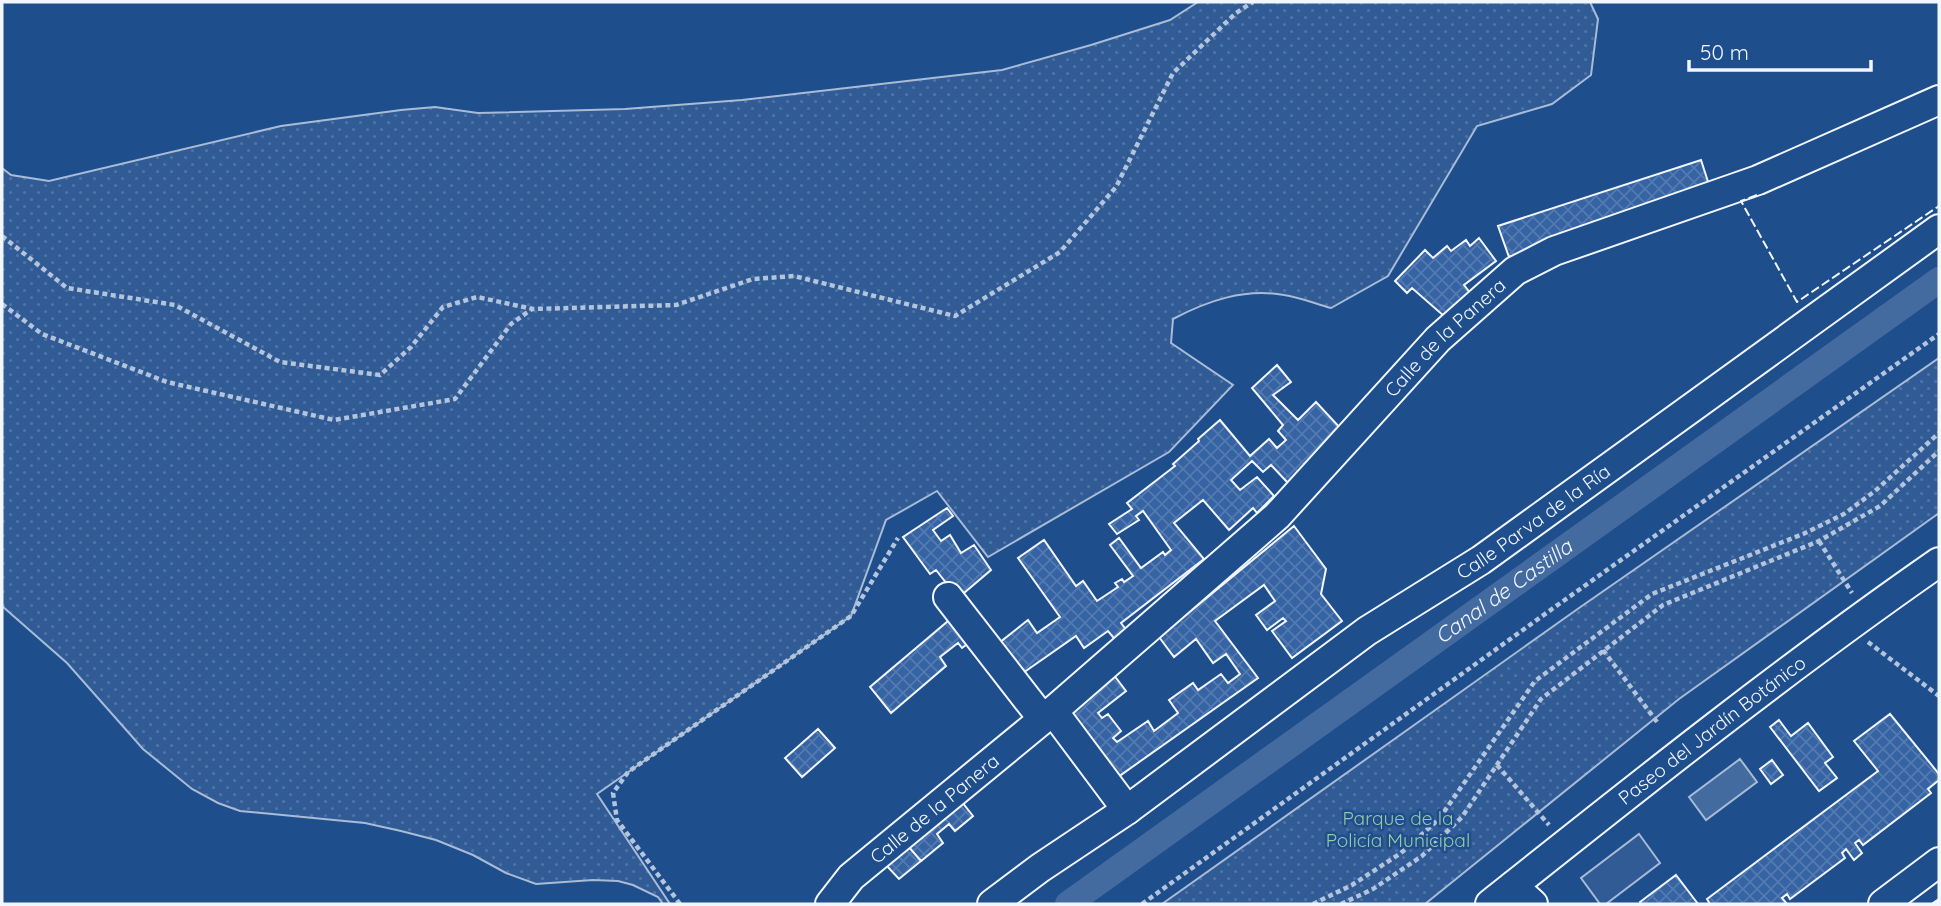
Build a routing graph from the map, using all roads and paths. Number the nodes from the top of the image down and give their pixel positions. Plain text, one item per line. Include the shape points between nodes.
1 (1253, 2) edge
2 (1939, 100) edge
3 (1939, 229) edge
4 (2, 236) edge
5 (2, 304) edge
6 (533, 309) junction
7 (1939, 334) edge
8 (1939, 433) edge
9 (1939, 451) edge
10 (898, 538) dead end
11 (1819, 541) junction
12 (1939, 562) edge
13 (948, 597) dead end
14 (1857, 620) junction
15 (1604, 650) junction
16 (1939, 696) edge
17 (1047, 715) junction
18 (1657, 722) dead end
19 (1497, 765) junction
20 (1127, 810) junction
21 (1565, 844) junction
22 (1939, 862) edge
23 (1523, 895) edge
24 (680, 904) edge
25 (830, 904) edge
26 (992, 904) edge
27 (1142, 904) edge
28 (1312, 904) edge
29 (1341, 904) edge
30 (1490, 904) edge
31 (1882, 904) edge

1 - 6 path via 1174,73 1116,187 1060,252 955,316 794,276 753,279 676,305
2 - 17 street, Calle de la Panera via 1758,180 1554,251 1515,271 1438,339 1277,516
3 - 20 street, Calle Parva de la Ría via 1481,560 1367,631
4 - 6 path via 67,288 175,305 280,362 380,375 411,347 443,307 477,297
5 - 6 path via 42,334 167,382 334,420 455,399 511,324
7 - 27 path
8 - 28 path via 1844,514 1652,594 1556,665 1535,681 1439,819 1401,853
9 - 11 path via 1880,506
10 - 24 path via 851,616 628,772 613,793 617,820
11 - 14 path
11 - 15 path via 1663,605
12 - 14 street, Paseo del Jardín Botánico
13 - 17 street
14 - 16 path
14 - 21 street, Paseo del Jardín Botánico
15 - 18 path
15 - 19 path via 1541,699
17 - 20 street
17 - 25 street, Calle de la Panera via 852,877
19 - 21 path
19 - 29 path via 1462,817 1422,856
20 - 26 street, Calle Parva de la Ría
21 - 23 street, Paseo del Jardín Botánico
22 - 31 street
23 - 30 street, Paseo del Jardín Botánico

